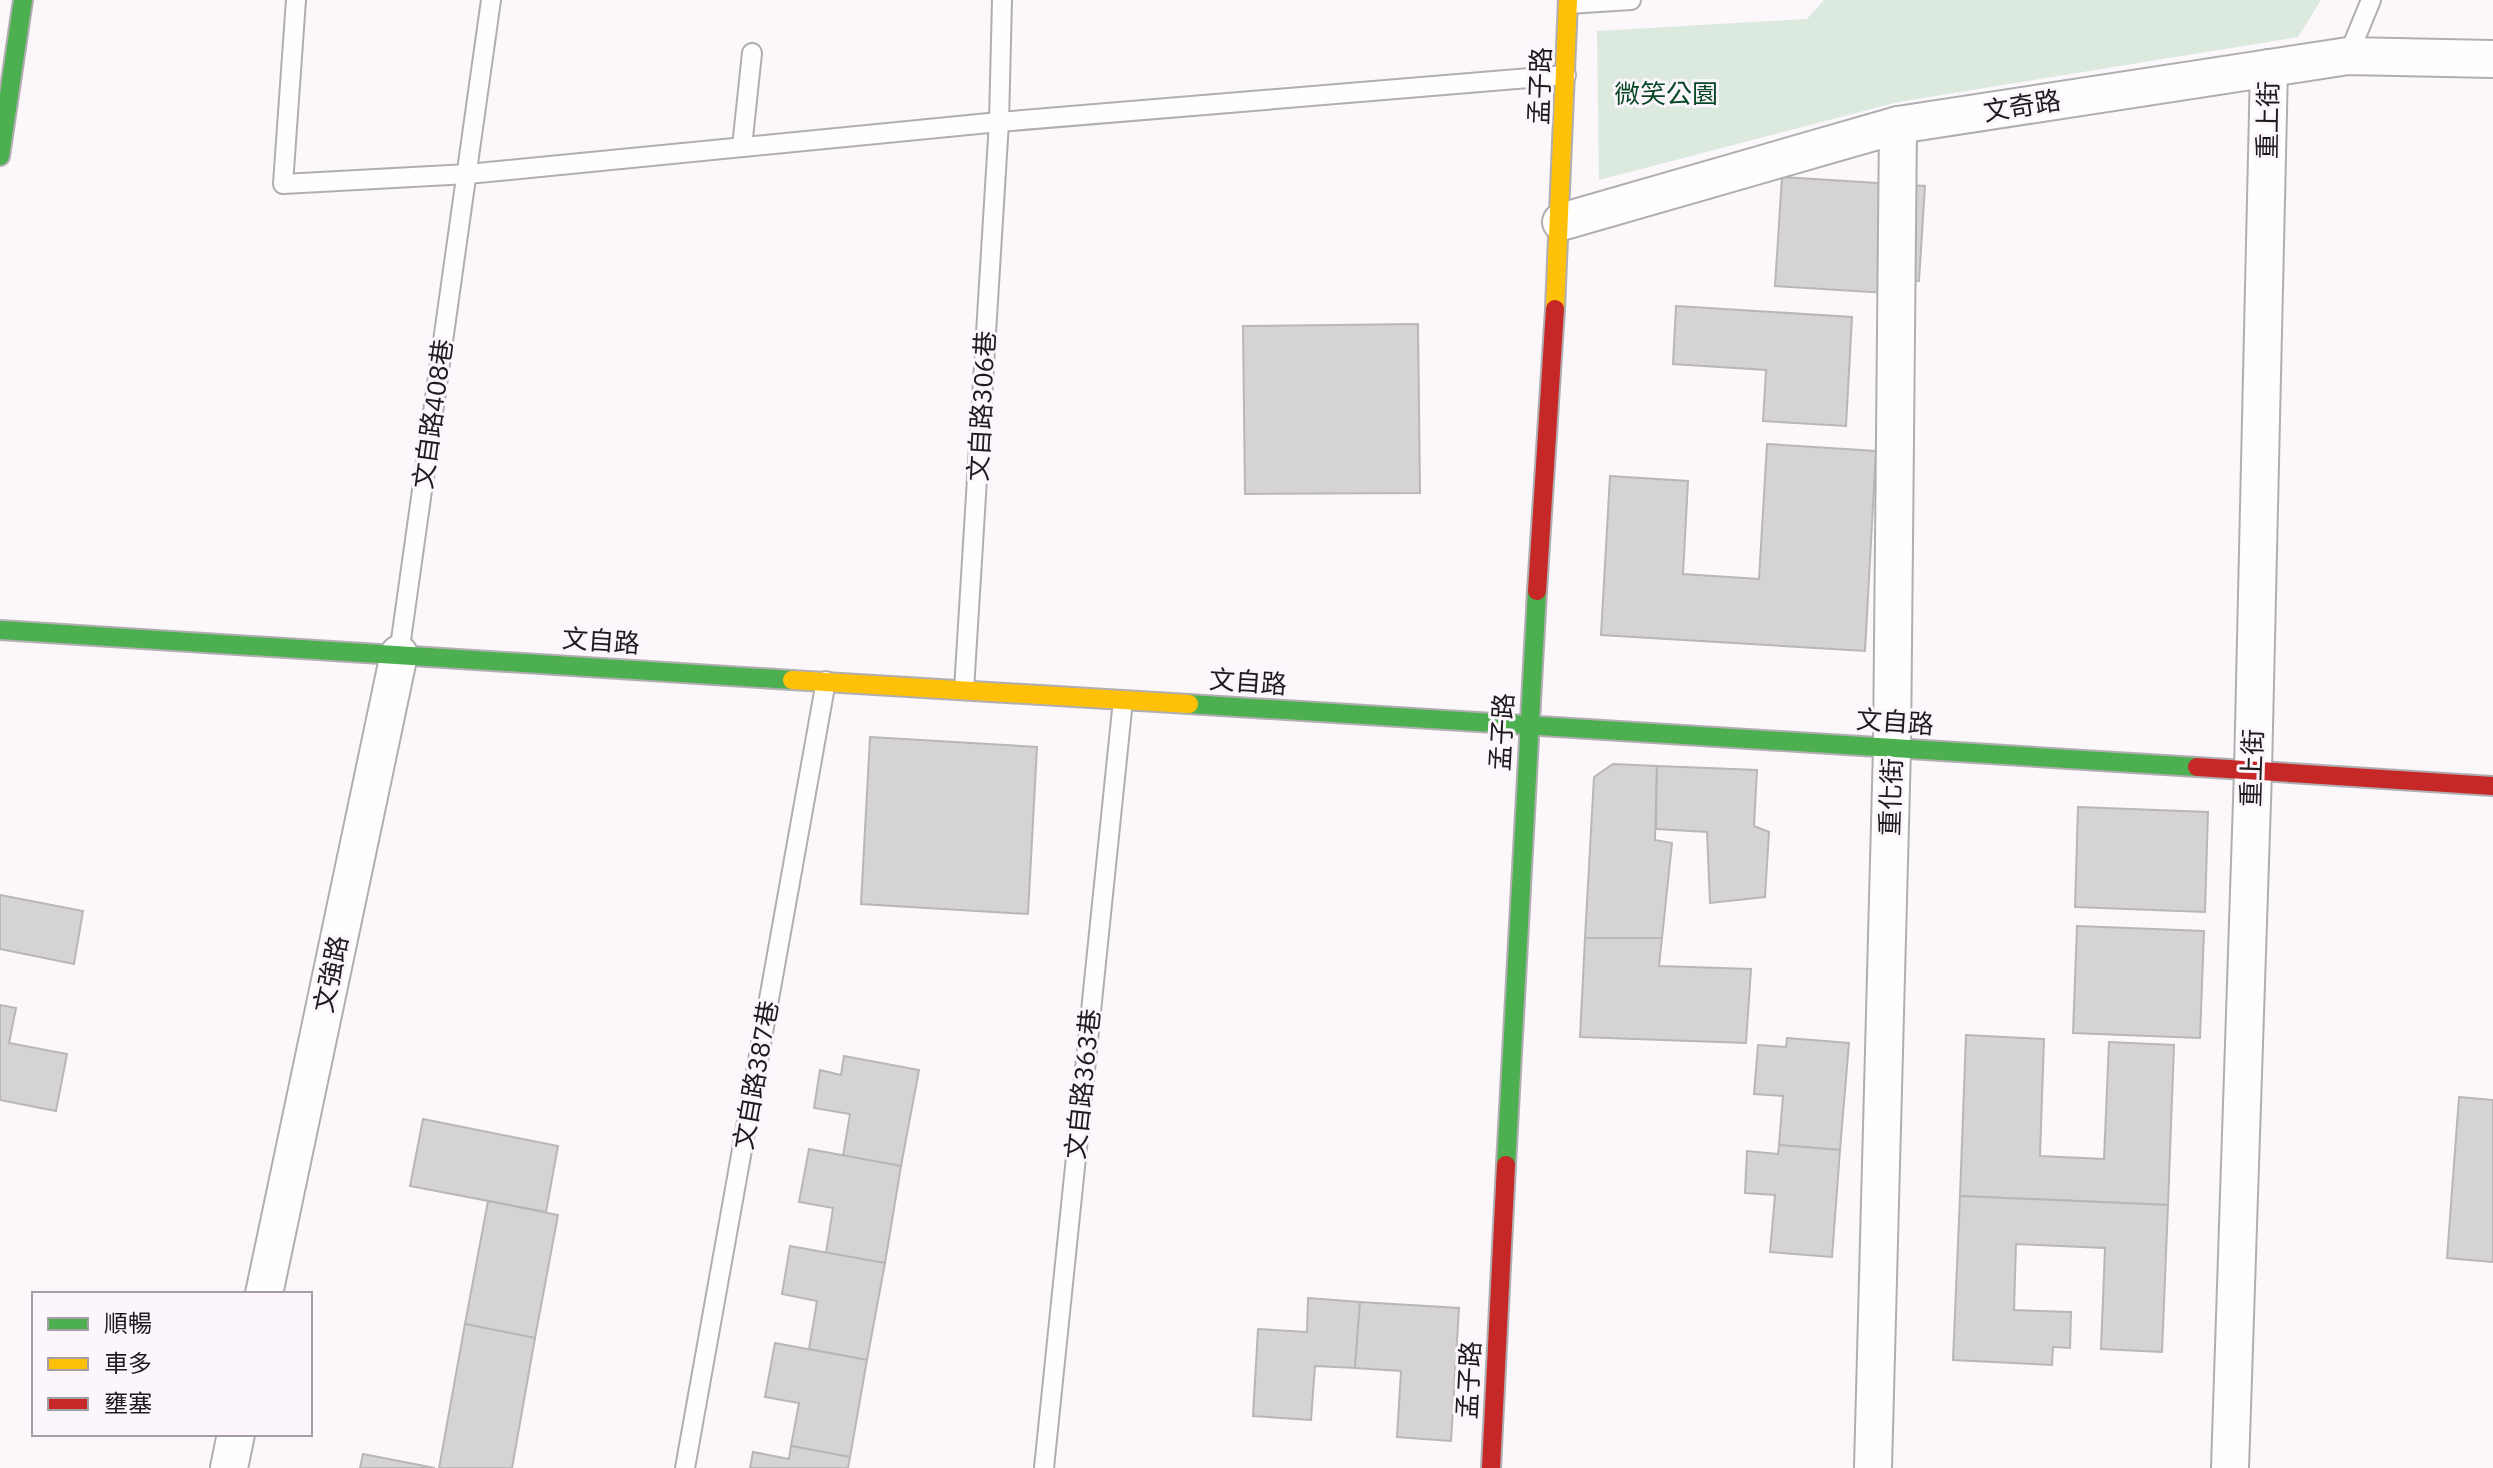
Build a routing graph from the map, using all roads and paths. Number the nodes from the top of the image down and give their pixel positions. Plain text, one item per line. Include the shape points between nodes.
1 (23, 0) edge
2 (296, 0) edge
3 (491, 0) edge
4 (1002, 0) edge
5 (1631, 0) edge
6 (2371, 0) edge
7 (1568, 2) edge
8 (752, 53) dead end
9 (2348, 56) junction
10 (2493, 59) edge
11 (2269, 68) junction
12 (1566, 75) junction
13 (999, 122) junction
14 (1898, 125) junction
15 (742, 147) junction
16 (0, 156) edge
17 (468, 174) junction
18 (1561, 222) junction
19 (0, 630) edge
20 (399, 654) junction
21 (826, 681) junction
22 (964, 690) junction
23 (1123, 700) junction
24 (1528, 725) junction
25 (1892, 748) junction
26 (2253, 771) junction
27 (2493, 786) edge
28 (264, 1292) edge
29 (236, 1436) edge
30 (229, 1468) edge
31 (685, 1468) edge
32 (1044, 1468) edge
33 (1491, 1468) edge
34 (1873, 1468) edge
35 (2230, 1468) edge

1 - 16 street
2 - 17 lane via 283,184
3 - 17 lane, 文自路408巷
4 - 13 lane, 文自路306巷
5 - 7 lane
6 - 9 lane
7 - 12 street, 孟子路
8 - 15 lane
9 - 10 street, 文奇路
9 - 11 street, 文奇路
11 - 14 street, 文奇路
11 - 26 street, 重上街
12 - 13 lane
12 - 18 street, 孟子路
13 - 15 lane
13 - 22 lane, 文自路306巷
14 - 18 street, 文奇路
14 - 25 street, 重化街
15 - 17 lane
17 - 20 lane, 文自路408巷
18 - 24 street, 孟子路
19 - 20 street, 文自路
20 - 21 street, 文自路
20 - 28 street, 文強路
21 - 22 street, 文自路
21 - 31 lane, 文自路387巷
22 - 23 street, 文自路
23 - 24 street, 文自路
23 - 32 lane, 文自路363巷
24 - 25 street, 文自路
24 - 33 street, 孟子路
25 - 26 street, 文自路
25 - 34 street, 重化街
26 - 27 street, 文自路
26 - 35 street, 重上街
29 - 30 street

